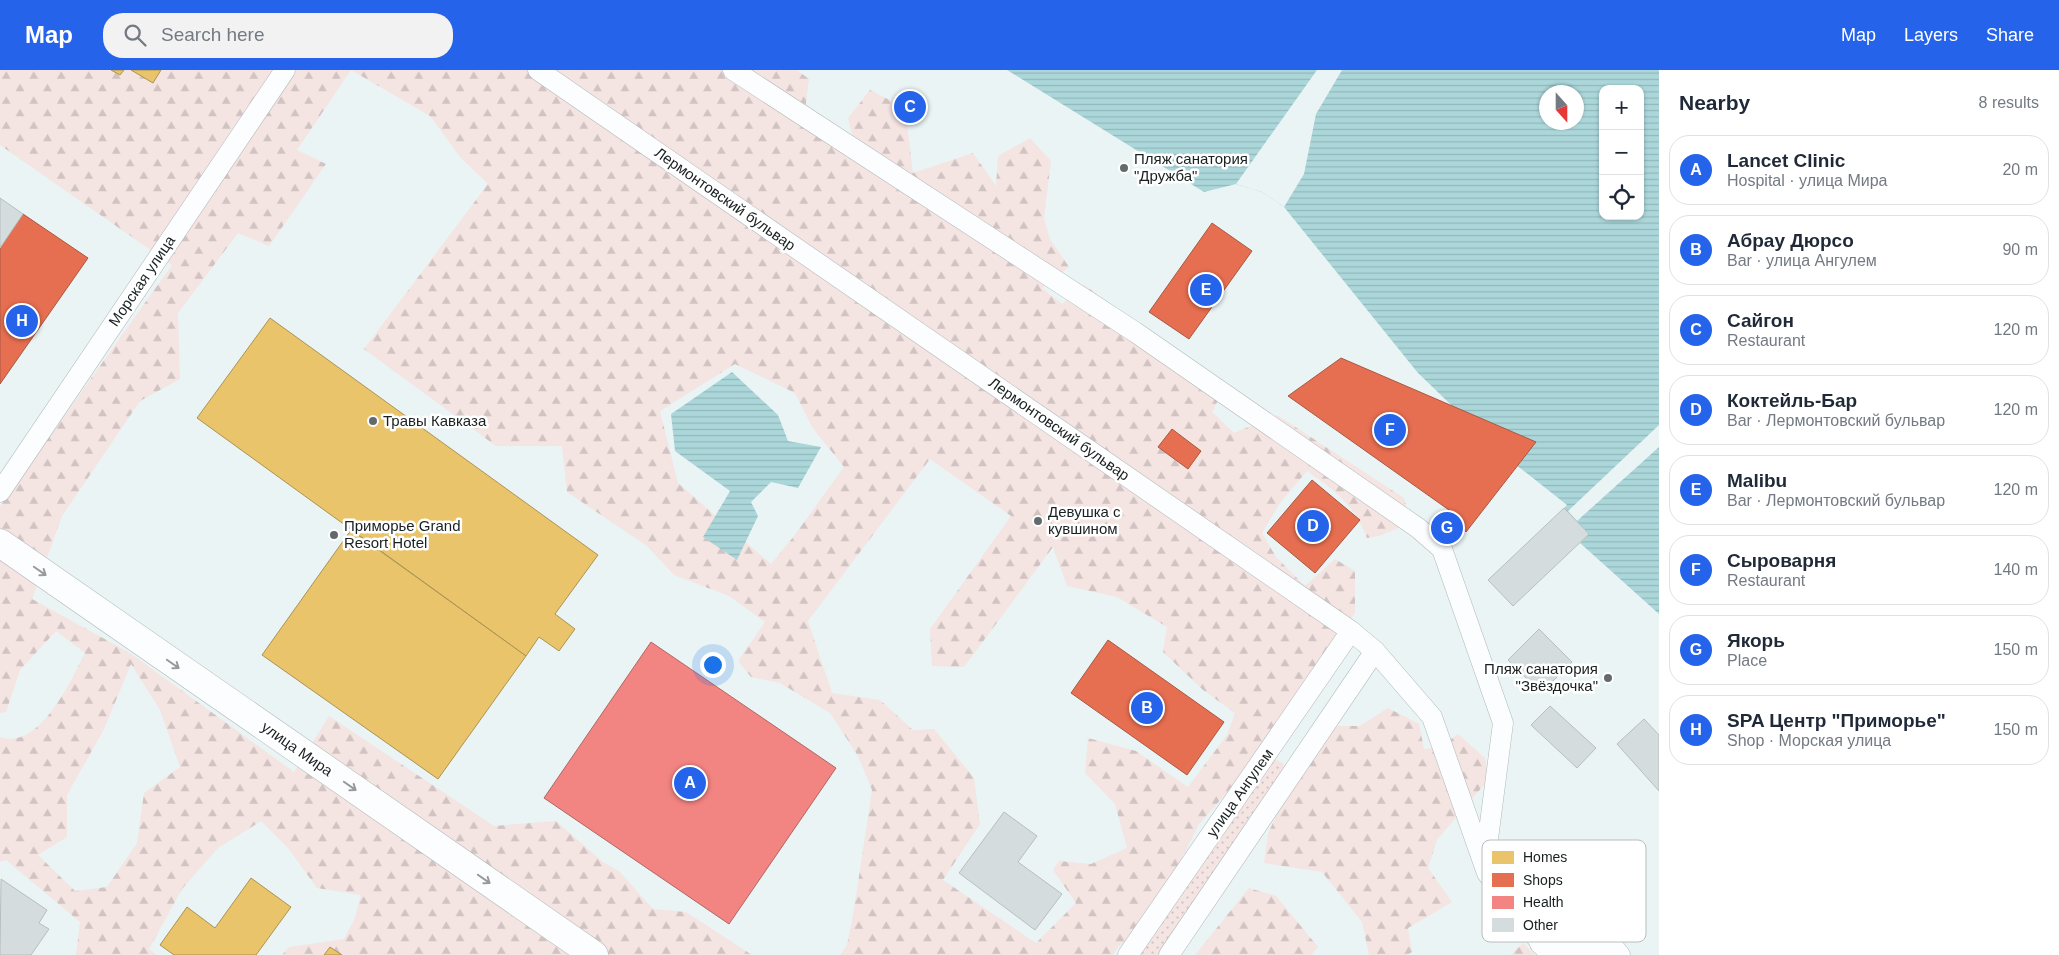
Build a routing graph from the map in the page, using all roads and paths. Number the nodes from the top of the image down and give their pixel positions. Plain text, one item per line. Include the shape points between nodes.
1 (285, 70) edge
2 (538, 70) edge
3 (733, 70) edge
4 (0, 492) edge
5 (0, 543) edge
6 (1351, 631) junction
7 (1376, 651) junction
8 (1489, 840) edge
9 (1482, 859) edge
10 (1545, 950) edge
11 (594, 955) edge
12 (1128, 955) edge
13 (1169, 955) edge
14 (1620, 955) edge

1 - 4 street, Морская улица
2 - 6 street, Лермонтовский бульвар
3 - 8 street via 1135,332 1418,528 1442,549 1504,723
5 -> 11 street, улица Мира
6 - 7 street, Лермонтовский бульвар
6 - 12 street, улица Ангулем
7 - 9 street, Лермонтовский бульвар via 1432,717
7 - 13 street, улица Ангулем
10 - 14 street via 1616,950

